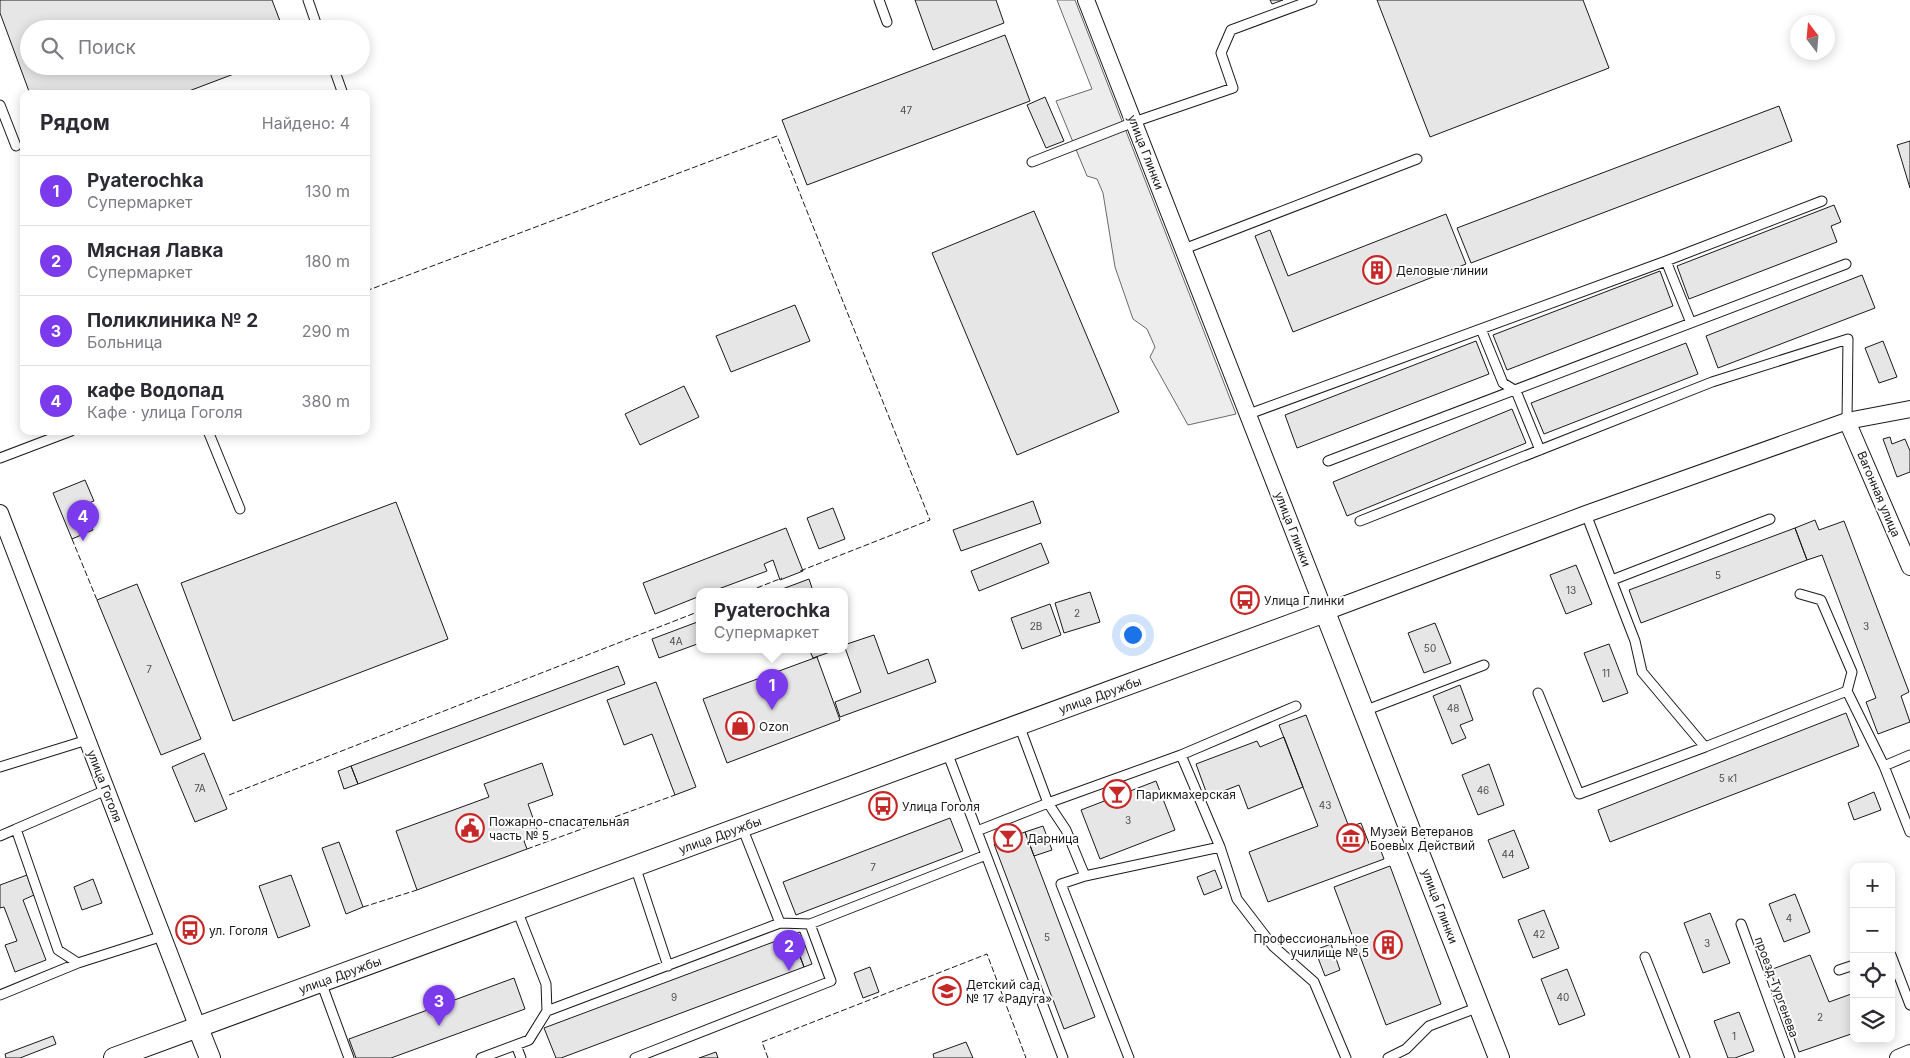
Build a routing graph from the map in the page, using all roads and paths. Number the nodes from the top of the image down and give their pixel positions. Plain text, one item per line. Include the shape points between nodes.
1 (308, 0) edge
2 (879, 0) edge
3 (1086, 0) edge
4 (1312, 0) edge
5 (315, 20) edge
6 (887, 22) dead end
7 (336, 75) edge
8 (342, 90) edge
9 (0, 105) edge
10 (1134, 122) junction
11 (16, 146) dead end
12 (1417, 160) dead end
13 (1032, 162) dead end
14 (1822, 201) dead end
15 (1184, 249) junction
16 (1666, 261) junction
17 (1846, 264) dead end
18 (1691, 323) junction
19 (1481, 329) junction
20 (1516, 390) junction
21 (1910, 409) edge
22 (1249, 414) junction
23 (1847, 421) junction
24 (60, 435) edge
25 (210, 435) edge
26 (1540, 450) junction
27 (0, 458) edge
28 (1328, 461) dead end
29 (240, 509) dead end
30 (0, 513) edge
31 (1586, 514) junction
32 (1770, 519) dead end
33 (1360, 522) dead end
34 (1910, 567) edge
35 (1612, 580) junction
36 (1800, 594) dead end
37 (1325, 612) junction
38 (1484, 665) dead end
39 (1847, 691) junction
40 (1538, 693) dead end
41 (1296, 706) dead end
42 (1364, 711) junction
43 (1019, 725) junction
44 (87, 740) junction
45 (1705, 747) junction
46 (947, 752) junction
47 (1181, 755) junction
48 (1910, 755) edge
49 (0, 766) edge
50 (1884, 766) junction
51 (106, 790) junction
52 (1048, 803) junction
53 (742, 827) junction
54 (16, 829) junction
55 (977, 831) junction
56 (1910, 832) edge
57 (0, 836) edge
58 (1220, 847) junction
59 (986, 856) junction
60 (635, 866) junction
61 (1085, 876) junction
62 (517, 910) junction
63 (780, 923) junction
64 (810, 924) junction
65 (1741, 924) dead end
66 (162, 936) junction
67 (1645, 957) dead end
68 (78, 963) junction
69 (668, 966) junction
70 (1850, 966) edge
71 (1895, 966) edge
72 (1839, 970) dead end
73 (321, 982) junction
74 (0, 995) edge
75 (1910, 1005) edge
76 (1479, 1007) junction
77 (547, 1011) junction
78 (198, 1028) junction
79 (516, 1045) junction
80 (1910, 1053) edge
81 (656, 1054) edge
82 (114, 1058) edge
83 (210, 1058) edge
84 (349, 1058) edge
85 (481, 1058) edge
86 (521, 1058) edge
87 (635, 1058) edge
88 (1064, 1058) edge
89 (1129, 1058) edge
90 (1346, 1058) edge
91 (1388, 1058) edge
92 (1499, 1058) edge
93 (1685, 1058) edge
94 (1790, 1058) edge
95 (1898, 1058) edge

1 - 5 lane
2 - 6 lane
3 - 10 street, улица Глинки
4 - 10 lane via 1231,30 1221,53 1233,88
7 - 8 lane
9 - 11 lane
10 - 13 lane
10 - 15 street, улица Глинки
12 - 15 lane
14 - 16 lane
15 - 22 street, улица Глинки
16 - 18 lane
16 - 19 lane
17 - 18 lane
18 - 20 lane
19 - 20 lane via 1503,383
19 - 22 lane
20 - 26 lane
20 - 28 lane
21 - 23 street
22 - 37 street, улица Глинки
23 - 26 lane via 1848,339 1712,382
23 - 31 street
23 - 34 street, Вагонная улица
24 - 27 lane
25 - 29 lane
26 - 33 lane
30 - 44 street, улица Гоголя
31 - 35 lane
31 - 37 street
32 - 35 lane
35 - 45 lane via 1635,641 1642,672
36 - 39 lane via 1821,600 1852,672
37 - 42 street, улица Глинки
37 - 43 street, улица Дружбы
38 - 42 lane
39 - 45 lane
39 - 50 lane
40 - 45 lane via 1579,794
41 - 47 lane
42 - 76 street, улица Глинки
43 - 46 street, улица Дружбы
43 - 52 lane
44 - 49 lane
44 - 51 street, улица Гоголя
46 - 53 street, улица Дружбы
46 - 55 lane
47 - 52 lane
47 - 58 lane
48 - 50 lane
50 - 56 lane
51 - 54 lane
51 - 66 street, улица Гоголя
52 - 55 lane
52 - 61 lane via 1066,830
53 - 60 street, улица Дружбы
53 - 63 lane
54 - 57 lane
54 - 68 lane via 58,950
55 - 59 lane
58 - 61 lane
58 - 90 lane via 1237,899 1273,946 1314,982
59 - 64 lane
59 - 88 lane
60 - 62 street, улица Дружбы
60 - 69 lane
61 - 89 lane via 1061,884
62 - 73 street, улица Дружбы
62 - 77 lane via 546,984
63 - 64 lane
63 - 69 lane
64 - 81 lane via 831,981
65 - 94 lane, проезд Тургенева
66 - 68 lane
66 - 78 street, улица Гоголя
67 - 93 lane
68 - 74 lane
69 - 77 lane
70 - 72 lane
71 - 75 lane
73 - 78 street, улица Дружбы
73 - 84 lane
76 - 91 lane via 1429,1026 1406,1050
76 - 92 street, улица Глинки
77 - 79 lane via 529,1040
78 - 82 street, улица Дружбы
78 - 83 street, улица Гоголя
79 - 85 lane
79 - 86 lane
80 - 95 street
81 - 87 lane

